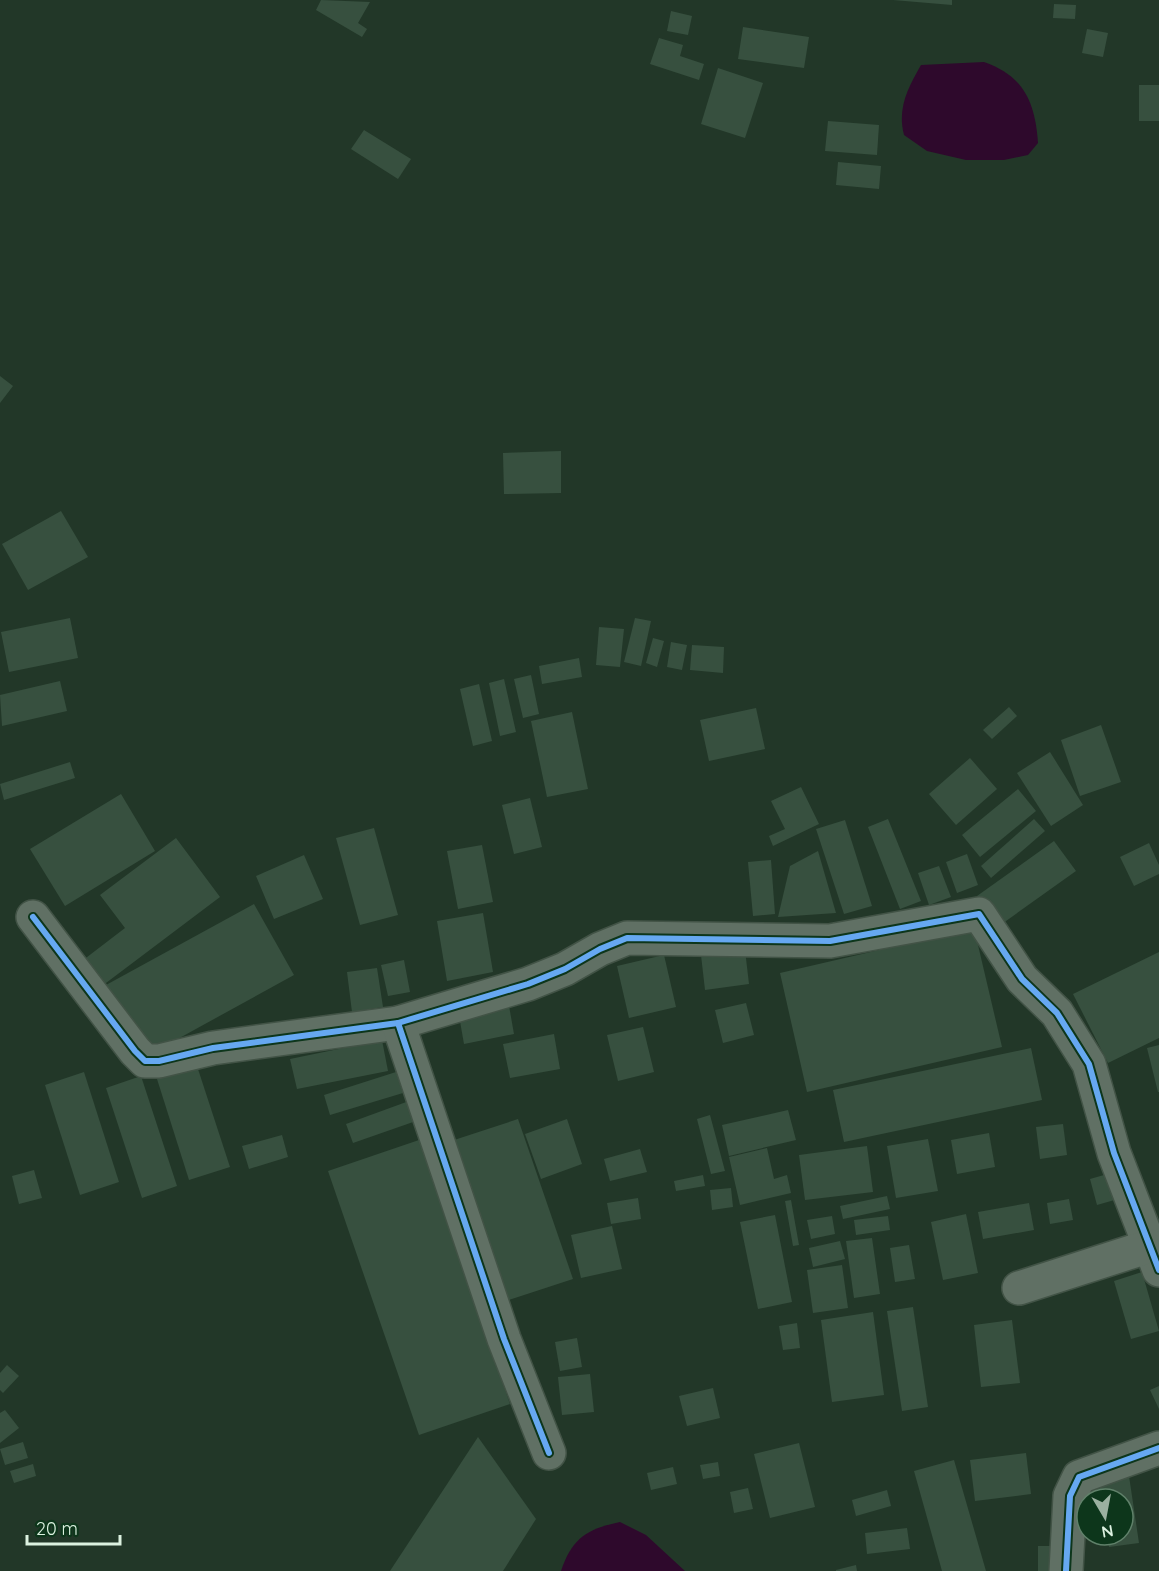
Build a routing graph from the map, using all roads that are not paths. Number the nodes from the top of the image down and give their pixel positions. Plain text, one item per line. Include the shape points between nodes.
1 (33, 917) dead end
2 (398, 1023) junction
3 (1154, 1258) edge
4 (1019, 1288) dead end
5 (1159, 1448) edge
6 (549, 1453) dead end
7 (1066, 1571) edge

1 - 2 street via 145,1061 213,1047
2 - 3 street via 528,984 627,938 830,941 979,914 1022,979 1057,1013 1089,1064 1114,1153
2 - 6 street via 504,1339
3 - 4 street
5 - 7 street via 1079,1477 1070,1496

